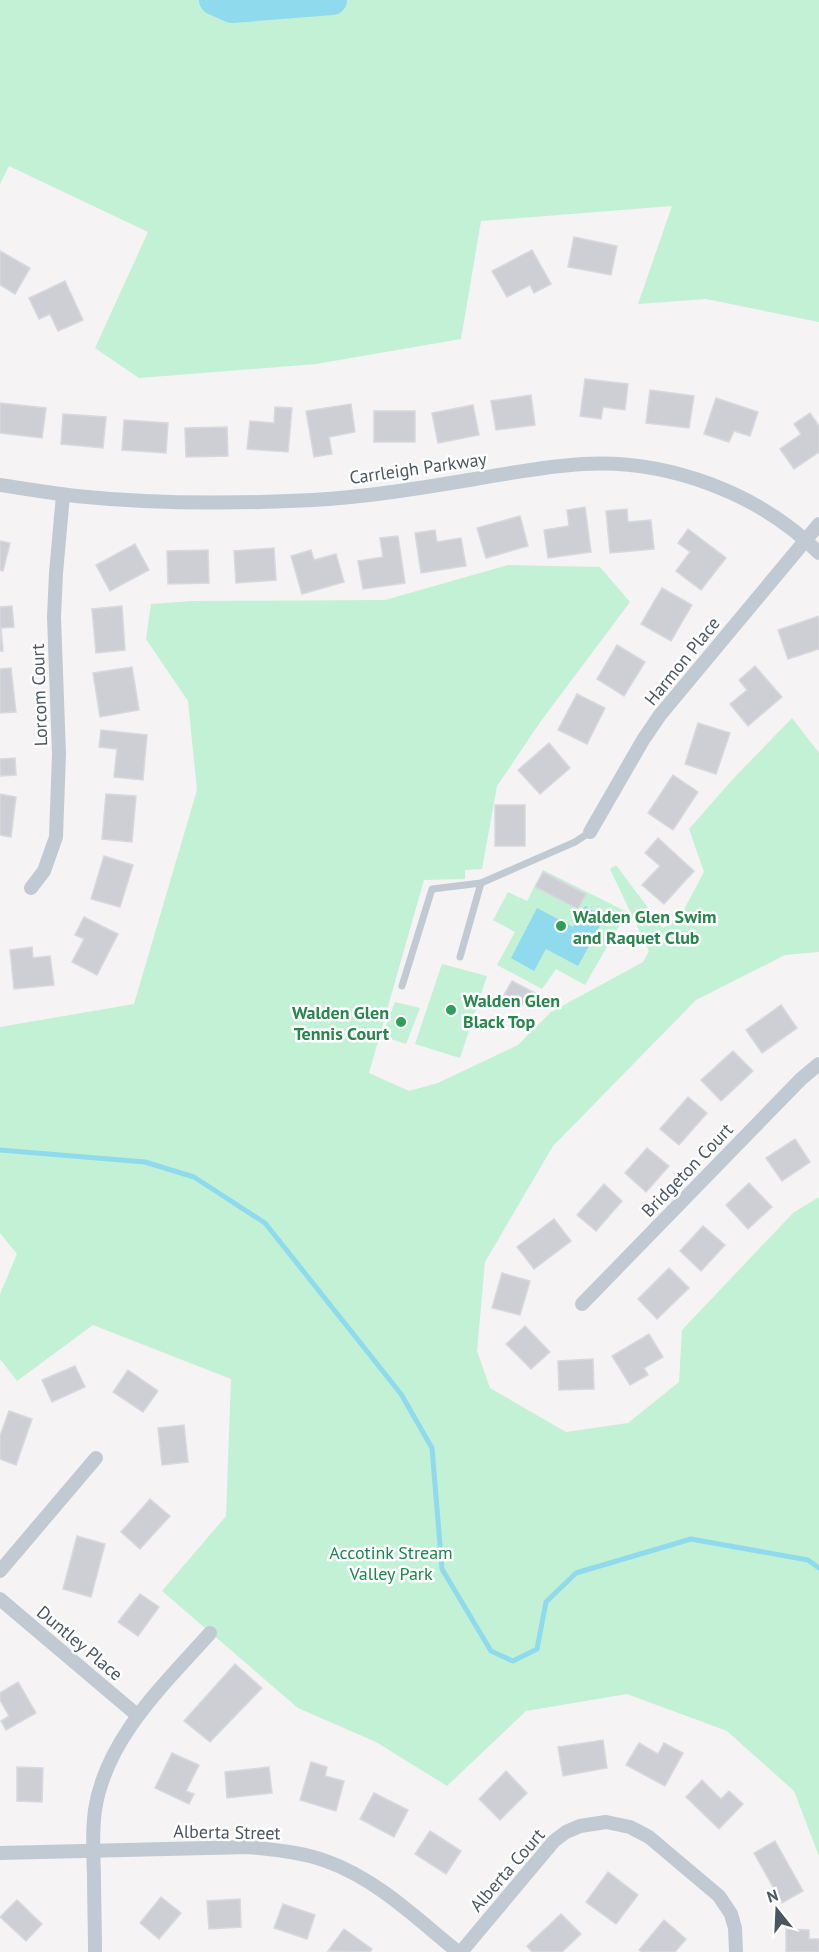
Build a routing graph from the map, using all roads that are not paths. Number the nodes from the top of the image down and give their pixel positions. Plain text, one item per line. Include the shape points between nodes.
1 (0, 485) edge
2 (63, 495) junction
3 (819, 524) edge
4 (806, 540) junction
5 (819, 553) edge
6 (590, 832) joint
7 (481, 883) junction
8 (31, 888) dead end
9 (460, 957) dead end
10 (402, 986) dead end
11 (819, 1064) edge
12 (582, 1304) dead end
13 (96, 1458) dead end
14 (0, 1571) edge
15 (0, 1599) edge
16 (210, 1633) dead end
17 (137, 1716) junction
18 (93, 1851) junction
19 (0, 1853) edge
20 (95, 1952) edge
21 (460, 1952) edge
22 (736, 1952) edge

1 - 2 street, Carrleigh Parkway
2 - 4 street, Carrleigh Parkway via 206,503 312,500 432,487 552,466 610,464 661,470 717,487 771,515
2 - 8 street, Lorcom Court via 54,616 60,754 56,837 44,871
3 - 4 street, Harmon Place
4 - 5 street, Carrleigh Parkway
4 - 6 street, Harmon Place via 660,715
6 - 7 lane
7 - 9 lane
7 - 10 lane via 432,889
11 - 12 street, Bridgeton Court
13 - 14 street
15 - 17 street, Duntley Place
16 - 17 street
17 - 18 street via 110,1763 99,1793
18 - 19 street, Alberta Street
18 - 20 street
18 - 21 street, Alberta Street via 249,1847 311,1856 369,1881
21 - 22 street, Alberta Court via 554,1841 580,1826 606,1822 630,1827 649,1837 719,1896 731,1914

